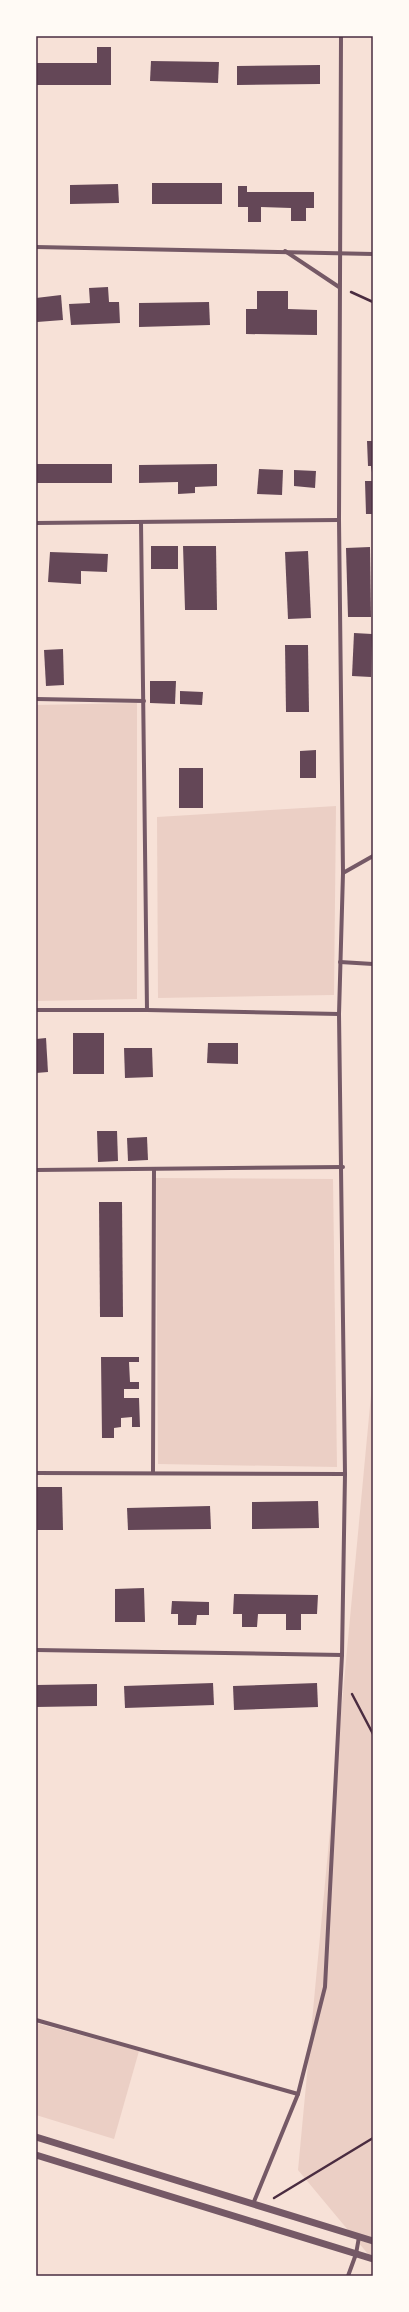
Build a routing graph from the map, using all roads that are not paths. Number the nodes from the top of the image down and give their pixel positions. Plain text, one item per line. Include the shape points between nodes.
1 (341, 36) edge
2 (36, 247) edge
3 (284, 251) junction
4 (340, 253) junction
5 (373, 254) edge
6 (339, 287) junction
7 (339, 520) junction
8 (141, 522) junction
9 (36, 523) edge
10 (36, 699) edge
11 (144, 700) junction
12 (373, 856) edge
13 (342, 873) junction
14 (340, 962) junction
15 (373, 964) edge
16 (36, 1010) edge
17 (146, 1010) junction
18 (339, 1014) junction
19 (342, 1167) junction
20 (154, 1169) junction
21 (36, 1170) edge
22 (153, 1472) junction
23 (36, 1473) edge
24 (345, 1474) junction
25 (36, 1650) edge
26 (342, 1655) junction
27 (36, 2020) edge
28 (298, 2094) junction
29 (36, 2137) edge
30 (36, 2155) edge
31 (253, 2204) junction
32 (359, 2237) junction
33 (373, 2241) edge
34 (356, 2254) junction
35 (373, 2260) edge
36 (348, 2276) edge

1 - 4 street
2 - 3 street
3 - 4 street
3 - 6 street
4 - 5 street
4 - 6 street
6 - 7 street
7 - 8 street
7 - 13 street
8 - 9 street
8 - 11 street
10 - 11 street
11 - 17 street
12 - 13 street
13 - 14 street
14 - 15 street
14 - 18 street
16 - 17 street
17 - 18 street
18 - 19 street
19 - 20 street
19 - 24 street
20 - 21 street
20 - 22 street
22 - 23 street
22 - 24 street
24 - 26 street
25 - 26 street
26 - 28 street via 325,1987
27 - 28 street
28 - 31 street
29 - 31 street
30 - 34 street
31 - 32 street
32 - 33 street
32 - 34 street
34 - 35 street
34 - 36 street

